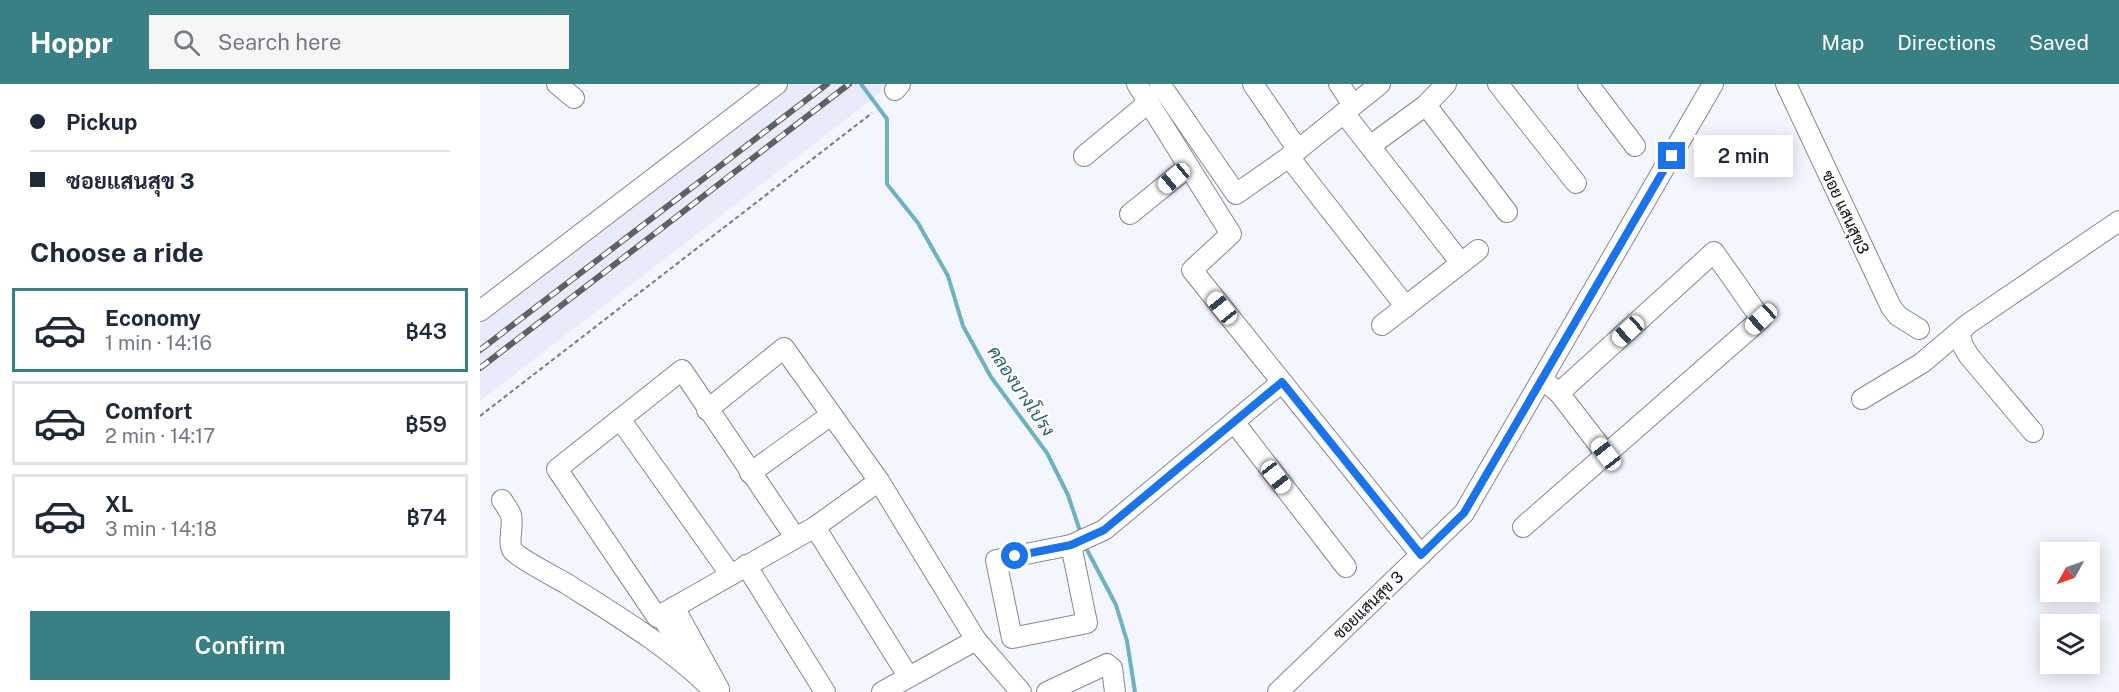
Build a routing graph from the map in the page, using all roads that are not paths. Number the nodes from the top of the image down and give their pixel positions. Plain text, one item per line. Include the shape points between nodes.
1 (557, 84) edge
2 (777, 84) edge
3 (1137, 84) edge
4 (1160, 84) edge
5 (1253, 84) edge
6 (1339, 84) edge
7 (1380, 84) edge
8 (1446, 84) edge
9 (1498, 84) edge
10 (1588, 84) edge
11 (1713, 84) edge
12 (1786, 84) edge
13 (574, 98) dead end
14 (1148, 103) junction
15 (1426, 105) junction
16 (1348, 109) junction
17 (1370, 146) junction
18 (1635, 146) dead end
19 (1293, 154) junction
20 (1084, 156) dead end
21 (1188, 167) junction
22 (1576, 183) dead end
23 (1507, 212) dead end
24 (1131, 214) dead end
25 (2119, 221) edge
26 (1478, 250) dead end
27 (1461, 263) junction
28 (1406, 307) junction
29 (480, 311) edge
30 (1382, 325) dead end
31 (1919, 329) dead end
32 (1959, 332) junction
33 (1542, 379) junction
34 (1282, 382) junction
35 (1559, 393) junction
36 (1862, 399) dead end
37 (707, 410) junction
38 (831, 415) junction
39 (620, 419) junction
40 (1234, 422) junction
41 (2033, 432) dead end
42 (1606, 454) junction
43 (750, 473) junction
44 (879, 482) junction
45 (502, 500) dead end
46 (815, 527) junction
47 (1524, 527) dead end
48 (795, 537) junction
49 (1079, 541) junction
50 (1421, 555) junction
51 (1346, 567) dead end
52 (738, 569) junction
53 (668, 611) junction
54 (976, 640) junction
55 (908, 676) junction
56 (699, 678) junction
57 (715, 692) edge
58 (720, 692) edge
59 (825, 692) edge
60 (882, 692) edge
61 (1021, 692) edge
62 (1047, 692) edge
63 (1115, 692) edge
64 (1278, 692) edge

1 - 13 street
2 - 29 street
3 - 14 street
4 - 19 street via 1236,194
5 - 19 street
6 - 16 street
7 - 16 street
8 - 15 street
9 - 22 street
10 - 18 street
11 - 33 street, ซอยแสนสุข 3
12 - 31 street, ซอย แสนสุข3 via 1891,307
14 - 20 street
14 - 21 street
15 - 17 street
15 - 23 street
16 - 17 street
16 - 19 street
17 - 27 street
19 - 28 street
21 - 24 street
21 - 34 street via 1231,234 1192,270
25 - 32 street
26 - 27 street
27 - 28 street
28 - 30 street
32 - 36 street via 1922,363
32 - 41 street via 1969,356
33 - 35 street
33 - 50 street, ซอยแสนสุข 3 via 1464,513
34 - 40 street
34 - 50 street
35 - 42 street
35 - 42 street via 1714,252 1761,319
37 - 38 street via 784,348
37 - 39 street via 682,370
37 - 43 street
38 - 43 street
38 - 44 street
39 - 52 street
39 - 53 street via 557,469 657,617
40 - 49 street via 1104,530
40 - 51 street
42 - 47 street
43 - 48 street
44 - 46 street
44 - 54 street
45 - 56 street via 510,513 511,548 518,556 645,634
46 - 48 street
46 - 55 street
48 - 52 street
49 - 49 street via 996,560 1012,638 1087,623
50 - 64 street, ซอยแสนสุข 3
52 - 53 street
52 - 59 street
53 - 56 street
53 - 58 street
54 - 55 street
54 - 61 street
55 - 60 street
56 - 57 street
62 - 63 street via 1107,664 1112,668

